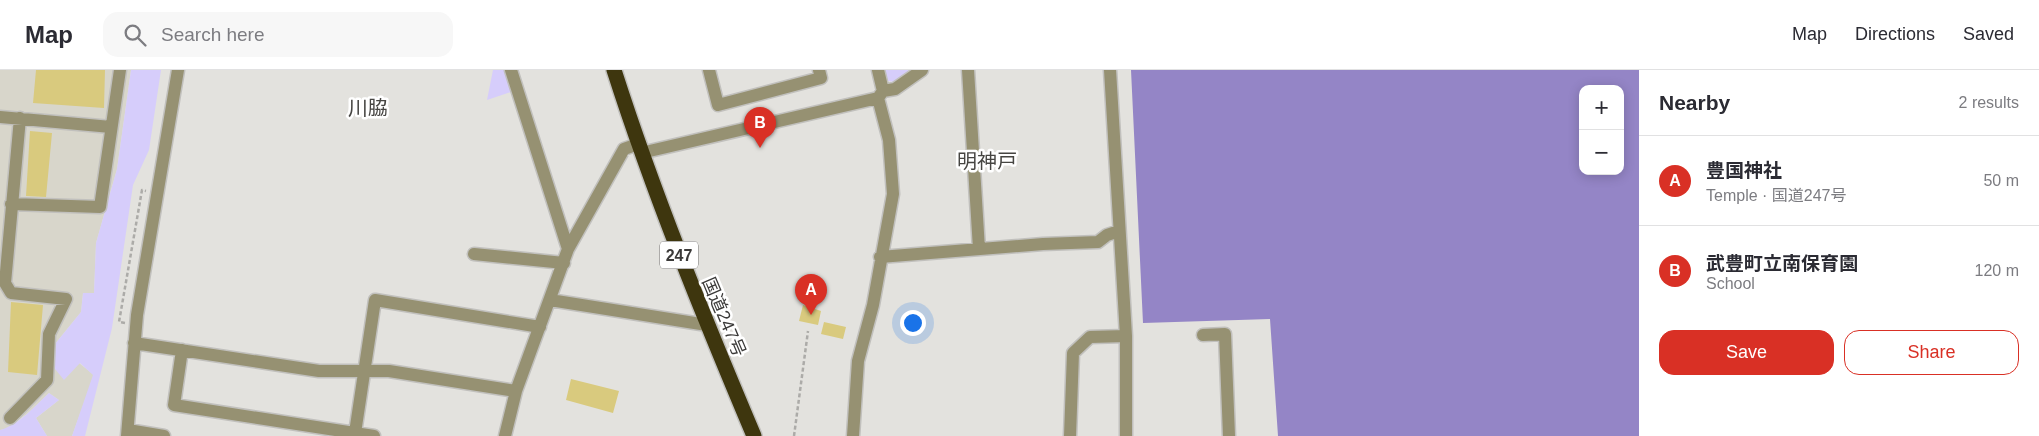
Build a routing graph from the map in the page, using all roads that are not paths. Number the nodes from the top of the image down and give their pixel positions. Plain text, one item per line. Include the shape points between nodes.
1 (120, 70) edge
2 (178, 70) edge
3 (511, 70) edge
4 (614, 70) edge
5 (709, 70) edge
6 (819, 70) edge
7 (878, 70) edge
8 (922, 70) edge
9 (968, 70) edge
10 (1110, 70) edge
11 (880, 95) junction
12 (0, 117) edge
13 (20, 118) junction
14 (111, 126) junction
15 (640, 149) junction
16 (12, 204) junction
17 (1119, 231) junction
18 (568, 249) junction
19 (979, 249) junction
20 (474, 254) dead end
21 (880, 257) junction
22 (564, 262) junction
23 (4, 288) edge
24 (550, 300) junction
25 (707, 325) junction
26 (540, 327) junction
27 (1203, 335) dead end
28 (1126, 336) junction
29 (134, 343) junction
30 (182, 350) junction
31 (364, 371) junction
32 (516, 391) junction
33 (10, 418) dead end
34 (127, 433) edge
35 (355, 433) junction
36 (164, 436) edge
37 (374, 436) edge
38 (505, 436) edge
39 (754, 436) edge
40 (853, 436) edge
41 (1070, 436) edge
42 (1126, 436) edge
43 (1229, 436) edge

1 - 14 street
2 - 29 street
3 - 18 street
4 - 15 highway, 国道247号 / 247
5 - 6 street via 718,105 821,78
7 - 11 street
8 - 11 street via 895,89
9 - 19 street
10 - 17 street
11 - 15 street
11 - 21 street via 893,179
12 - 13 street
13 - 14 street
13 - 16 street
14 - 16 street via 100,207
15 - 18 street via 624,149
15 - 25 highway, 国道247号 / 247
16 - 23 street
17 - 19 street via 1098,242
17 - 28 street
18 - 22 street
19 - 21 street
20 - 22 street
21 - 40 street via 873,305 858,361
22 - 24 street
23 - 33 street via 12,293 66,299 49,334 47,380
24 - 25 street
24 - 26 street
25 - 39 highway, 国道247号 / 247
26 - 31 street via 375,300
26 - 32 street
27 - 43 street via 1225,334
28 - 41 street via 1090,337 1074,353
28 - 42 street
29 - 30 street
29 - 34 street
30 - 31 street via 319,371
30 - 35 street via 174,405
31 - 32 street via 389,371
31 - 35 street
32 - 38 street
34 - 36 street
35 - 37 street

